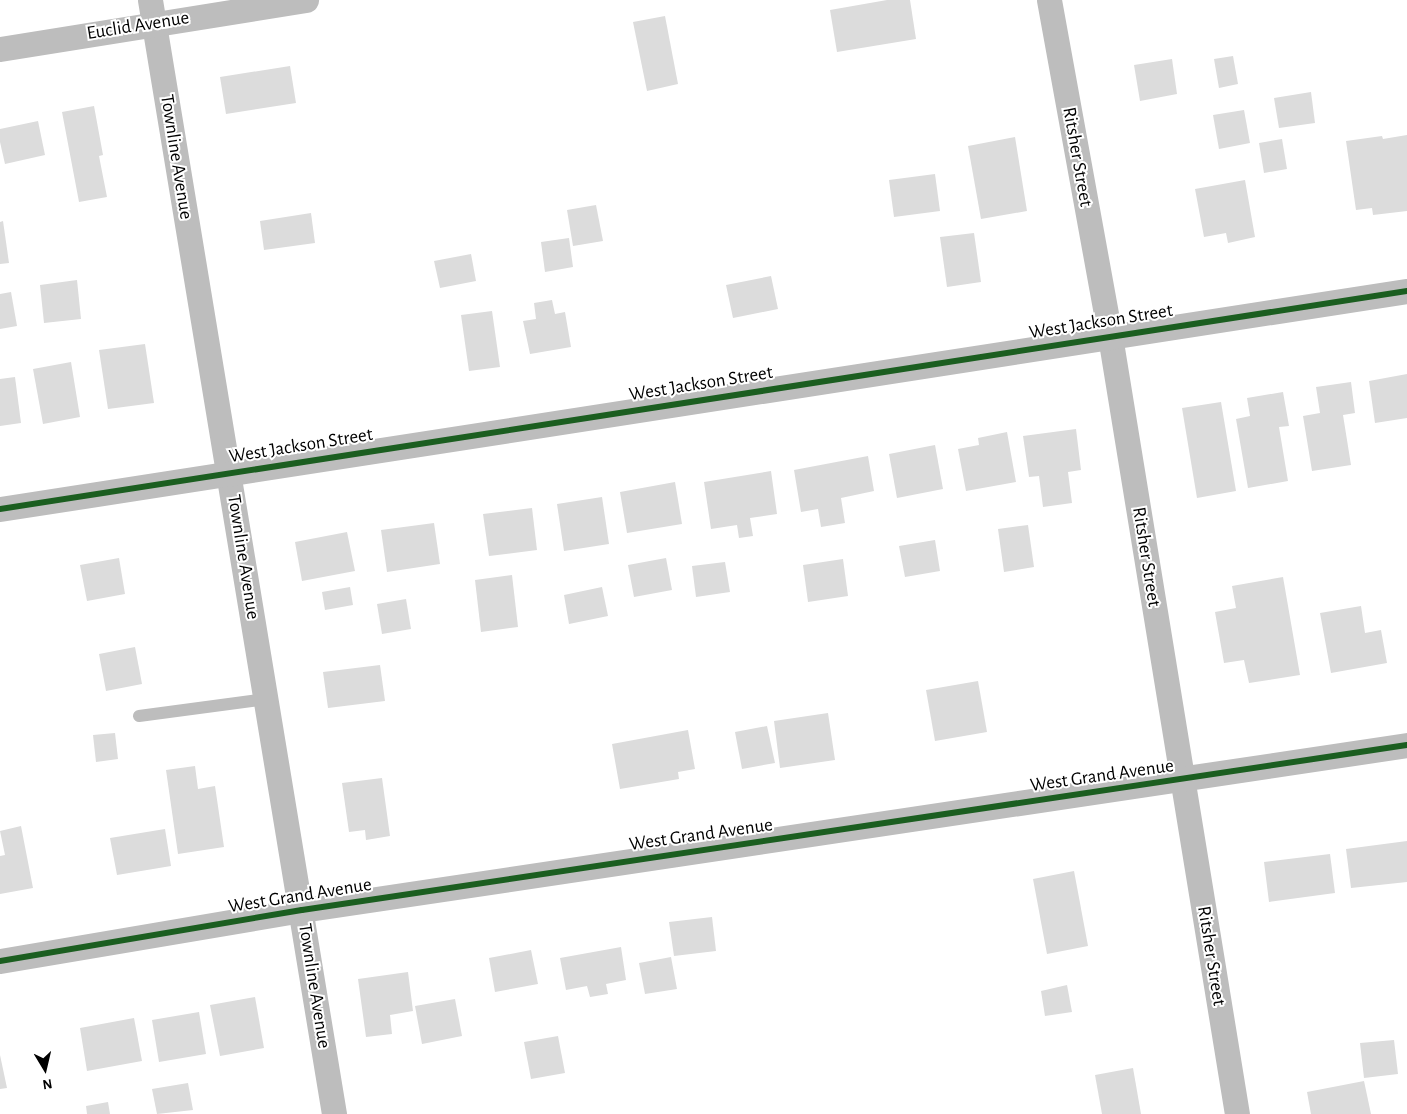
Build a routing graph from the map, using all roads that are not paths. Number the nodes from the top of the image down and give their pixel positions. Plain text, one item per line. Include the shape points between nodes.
1 (306, 0) edge
2 (1049, 0) edge
3 (152, 12) edge
4 (0, 49) edge
5 (1407, 291) edge
6 (1110, 336) junction
7 (229, 472) junction
8 (0, 509) edge
9 (267, 699) junction
10 (139, 716) dead end
11 (1407, 745) edge
12 (1182, 779) junction
13 (302, 910) junction
14 (0, 961) edge
15 (334, 1114) edge
16 (1237, 1114) edge

1 - 3 street, Euclid Avenue
2 - 6 street, Ritsher Street
3 - 4 street, Euclid Avenue
3 - 7 street, Townline Avenue
5 - 6 street, West Jackson Street
6 - 7 street, West Jackson Street
6 - 12 street, Ritsher Street
7 - 8 street, West Jackson Street
7 - 9 street, Townline Avenue
9 - 10 lane
9 - 13 street, Townline Avenue
11 - 12 street, West Grand Avenue
12 - 13 street, West Grand Avenue
12 - 16 street, Ritsher Street
13 - 14 street, West Grand Avenue
13 - 15 street, Townline Avenue

